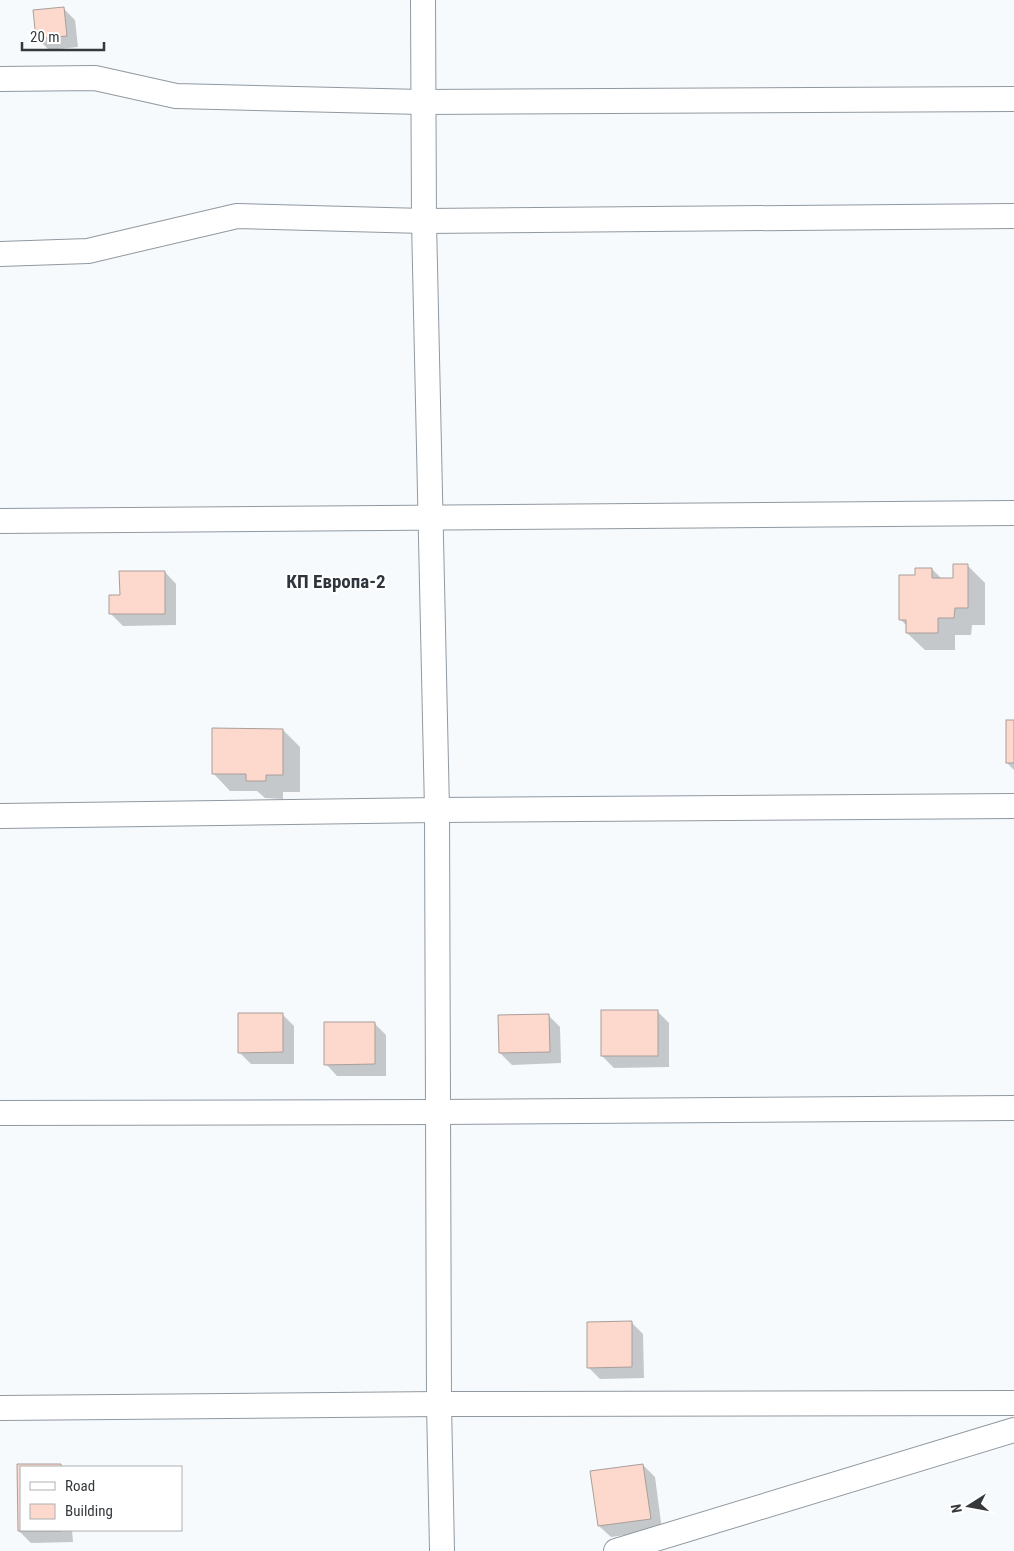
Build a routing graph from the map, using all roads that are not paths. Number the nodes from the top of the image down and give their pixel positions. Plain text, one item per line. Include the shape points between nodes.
1 (423, 0) edge
2 (0, 79) edge
3 (1014, 99) edge
4 (422, 102) junction
5 (1014, 216) edge
6 (424, 221) junction
7 (0, 254) edge
8 (1014, 512) edge
9 (429, 519) junction
10 (0, 521) edge
11 (1014, 806) edge
12 (437, 810) junction
13 (0, 816) edge
14 (1014, 1108) edge
15 (437, 1112) junction
16 (0, 1113) edge
17 (1014, 1403) edge
18 (439, 1404) junction
19 (0, 1408) edge
20 (1014, 1430) edge
21 (442, 1551) edge
22 (616, 1551) edge

1 - 4 street
2 - 4 street via 95,78 176,96
3 - 4 street
4 - 6 street
5 - 6 street
6 - 7 street via 237,216 88,252
6 - 9 street
8 - 9 street
9 - 10 street
9 - 12 street
11 - 12 street
12 - 13 street
12 - 15 street
14 - 15 street
15 - 16 street
15 - 18 street
17 - 18 street
18 - 19 street
18 - 21 street
20 - 22 street

